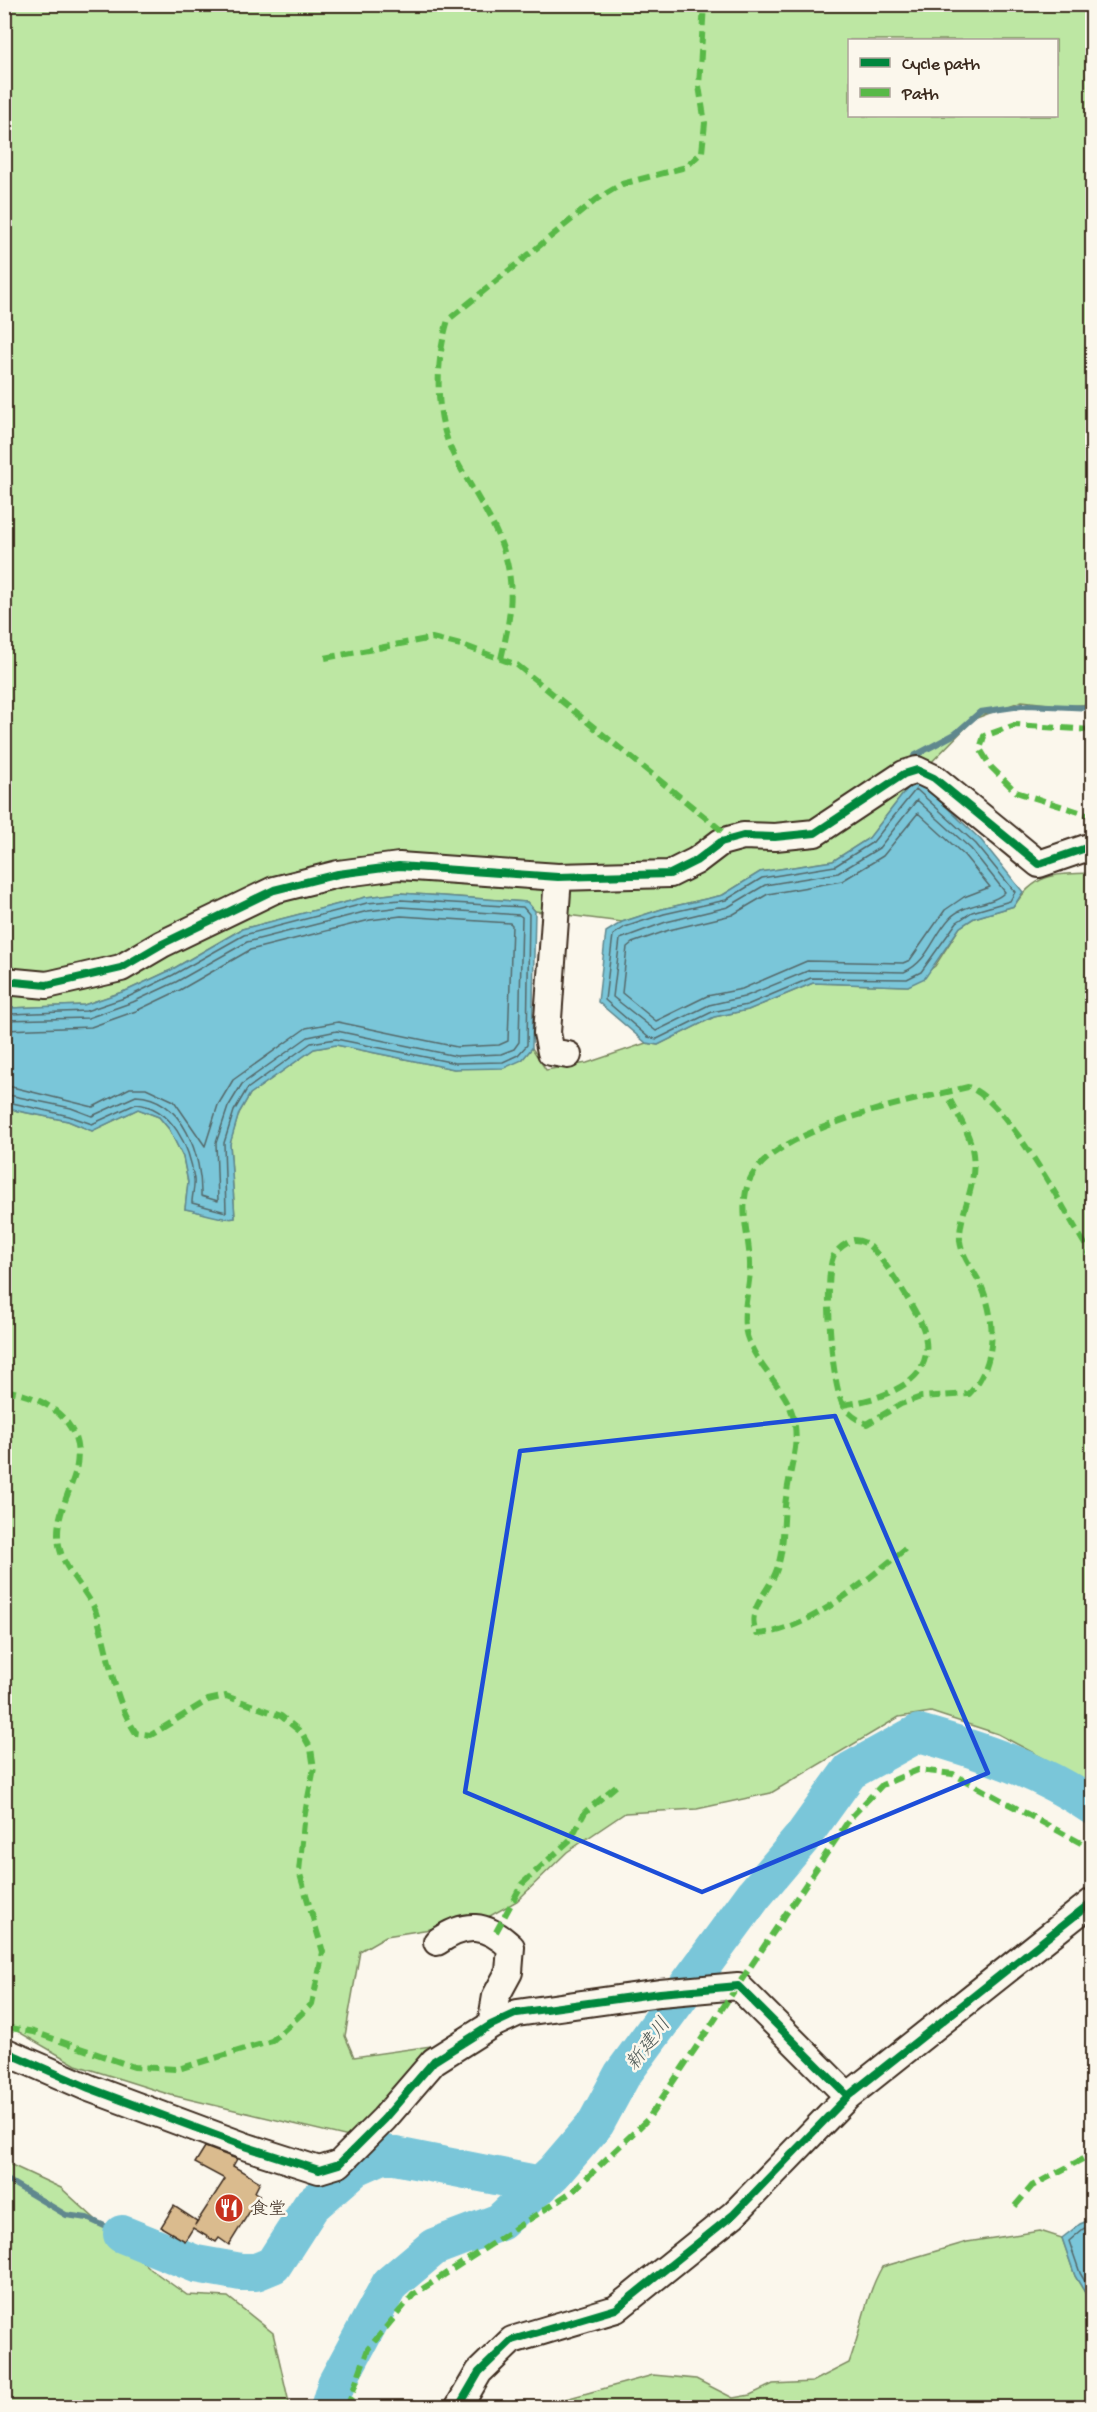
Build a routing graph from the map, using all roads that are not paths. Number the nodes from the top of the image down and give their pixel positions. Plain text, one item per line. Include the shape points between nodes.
1 (1092, 849) edge
2 (558, 877) junction
3 (4, 981) edge
4 (568, 1055) dead end
5 (1092, 1902) edge
6 (437, 1942) dead end
7 (491, 2025) junction
8 (4, 2051) edge
9 (848, 2096) junction
10 (458, 2408) edge

1 - 2 street via 1039,864 934,778 917,770 904,774 815,833 743,836 722,842 670,874
2 - 3 street via 399,866 338,874 274,890 121,968 47,985
2 - 4 street via 547,1033 551,1052
5 - 9 street
6 - 7 street via 449,1934 475,1927 496,1932 511,1947 509,1972 496,1996
7 - 8 street via 434,2061 339,2164 319,2170 89,2088
7 - 9 street via 517,2013 738,1986
9 - 10 street via 734,2214 616,2309 512,2340 479,2372

